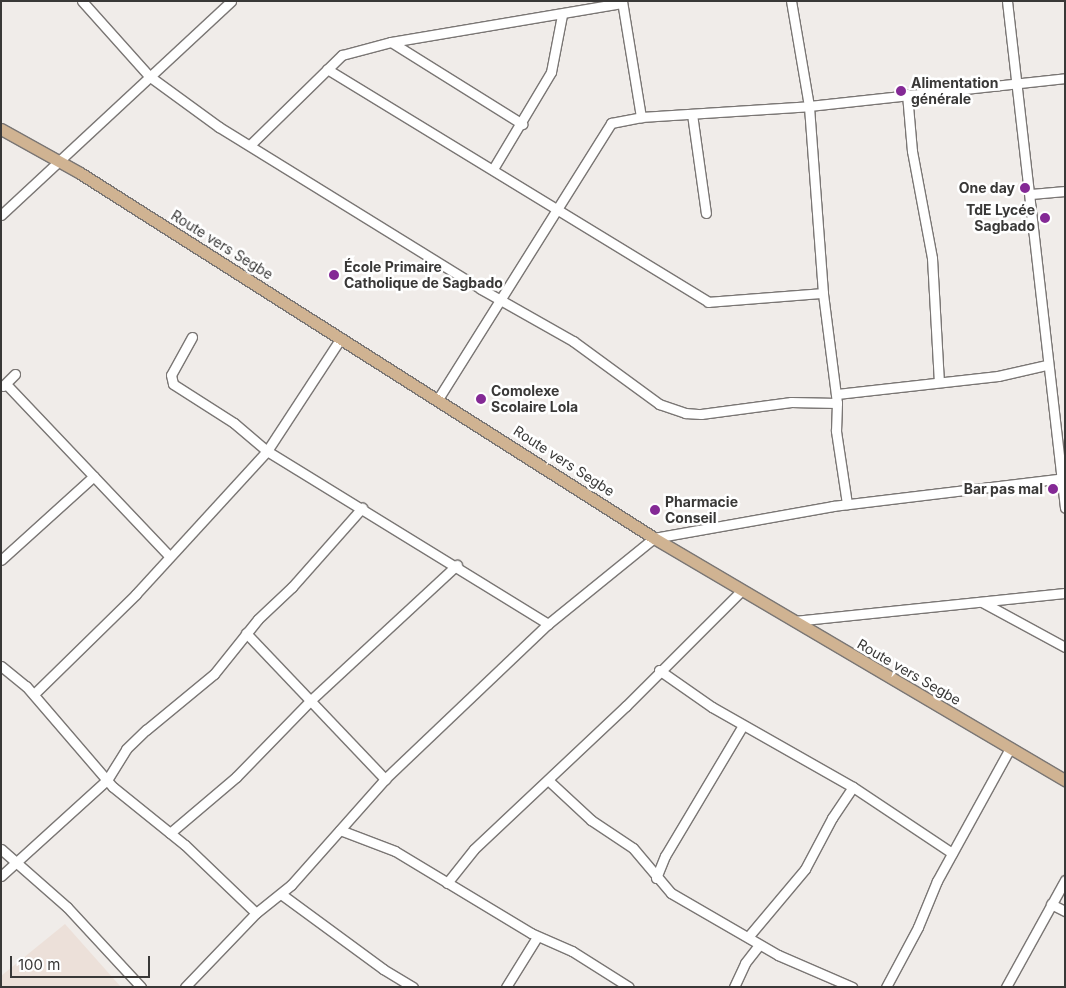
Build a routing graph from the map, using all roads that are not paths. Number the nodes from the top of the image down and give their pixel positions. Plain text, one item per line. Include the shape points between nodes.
1 (82, 1) edge
2 (231, 1) edge
3 (791, 1) edge
4 (1007, 1) edge
5 (622, 2) edge
6 (562, 15) junction
7 (391, 42) junction
8 (328, 69) junction
9 (149, 76) junction
10 (1065, 78) edge
11 (1017, 84) junction
12 (907, 94) junction
13 (809, 106) junction
14 (692, 114) junction
15 (641, 117) junction
16 (522, 124) junction
17 (1, 129) edge
18 (250, 145) junction
19 (60, 162) junction
20 (493, 170) junction
21 (1065, 191) edge
22 (1031, 194) junction
23 (557, 208) junction
24 (706, 213) dead end
25 (1, 215) edge
26 (823, 293) junction
27 (500, 298) junction
28 (192, 336) dead end
29 (341, 338) junction
30 (1046, 365) junction
31 (15, 374) dead end
32 (938, 382) junction
33 (4, 386) edge
34 (438, 398) junction
35 (837, 399) junction
36 (1065, 404) edge
37 (1055, 405) junction
38 (267, 451) junction
39 (94, 476) junction
40 (1063, 478) edge
41 (847, 504) junction
42 (362, 508) junction
43 (1065, 508) edge
44 (654, 538) junction
45 (169, 556) junction
46 (1, 560) edge
47 (457, 565) junction
48 (741, 591) junction
49 (1065, 593) edge
50 (982, 602) junction
51 (792, 621) junction
52 (548, 624) junction
53 (246, 633) junction
54 (1065, 647) edge
55 (1, 666) edge
56 (659, 670) junction
57 (34, 694) junction
58 (311, 700) junction
59 (743, 725) junction
60 (1010, 748) junction
61 (385, 778) junction
62 (107, 780) junction
63 (548, 780) junction
64 (1065, 780) edge
65 (853, 787) junction
66 (340, 830) junction
67 (170, 833) junction
68 (1, 849) edge
69 (952, 853) junction
70 (15, 862) junction
71 (1, 876) edge
72 (656, 878) junction
73 (1065, 880) edge
74 (447, 883) junction
75 (281, 894) junction
76 (1051, 904) junction
77 (1065, 912) edge
78 (256, 913) junction
79 (537, 937) junction
80 (748, 937) junction
81 (759, 945) junction
82 (140, 987) edge
83 (185, 987) edge
84 (413, 987) edge
85 (506, 987) edge
86 (629, 987) edge
87 (734, 987) edge
88 (852, 987) edge
89 (886, 987) edge
90 (1006, 987) edge

1 - 9 street
2 - 9 street
3 - 13 street
4 - 11 street
5 - 6 street
5 - 15 street
6 - 7 street
6 - 16 street via 552,72
7 - 8 street via 342,55
7 - 16 street
8 - 18 street
8 - 20 street
9 - 18 street via 219,127
9 - 19 street
10 - 11 street
11 - 12 street
11 - 22 street
12 - 13 street
12 - 32 street via 913,157 932,258
13 - 14 street
13 - 26 street
14 - 15 street
14 - 24 street
15 - 23 street via 611,123
16 - 20 street
17 - 19 main road, Route vers Segbe
18 - 27 street
19 - 25 street
19 - 29 main road, Route vers Segbe
20 - 23 street
21 - 22 street
22 - 30 street
23 - 26 street via 708,302
23 - 27 street
26 - 35 street
27 - 34 street
27 - 35 street via 573,341 668,408 701,414
28 - 38 street via 171,375 171,381 234,422
29 - 34 main road, Route vers Segbe
29 - 38 street
30 - 32 street via 998,376
30 - 37 street
31 - 33 street
32 - 35 street
33 - 39 street
34 - 44 main road, Route vers Segbe
35 - 41 street via 836,431
36 - 37 street
37 - 40 street
38 - 42 street
38 - 45 street
39 - 45 street
39 - 46 street
40 - 41 street
40 - 43 street
41 - 44 street
42 - 47 street
42 - 53 street
44 - 48 main road, Route vers Segbe
44 - 52 street
45 - 57 street via 136,594
47 - 52 street
47 - 58 street
48 - 51 main road, Route vers Segbe
48 - 56 street
49 - 50 street
50 - 51 street
50 - 54 street
51 - 60 main road, Route vers Segbe
52 - 61 street
53 - 58 street
53 - 62 street via 196,692 126,749
55 - 57 street
56 - 59 street
56 - 63 street
57 - 62 street
58 - 61 street
58 - 67 street via 236,777
59 - 65 street
59 - 72 street via 665,856
60 - 64 main road, Route vers Segbe
60 - 69 street
61 - 66 street
62 - 67 street
62 - 70 street
63 - 72 street via 591,820 633,848
63 - 74 street via 474,849
65 - 69 street
65 - 80 street via 801,875
66 - 74 street via 373,840
66 - 75 street
67 - 78 street
68 - 70 street
69 - 89 street
70 - 71 street
70 - 82 street via 67,907
72 - 80 street via 671,892
73 - 76 street
74 - 79 street
75 - 78 street
75 - 84 street via 383,969
76 - 77 street
76 - 90 street
78 - 83 street
79 - 85 street
79 - 86 street via 572,951
80 - 81 street
81 - 87 street
81 - 88 street

